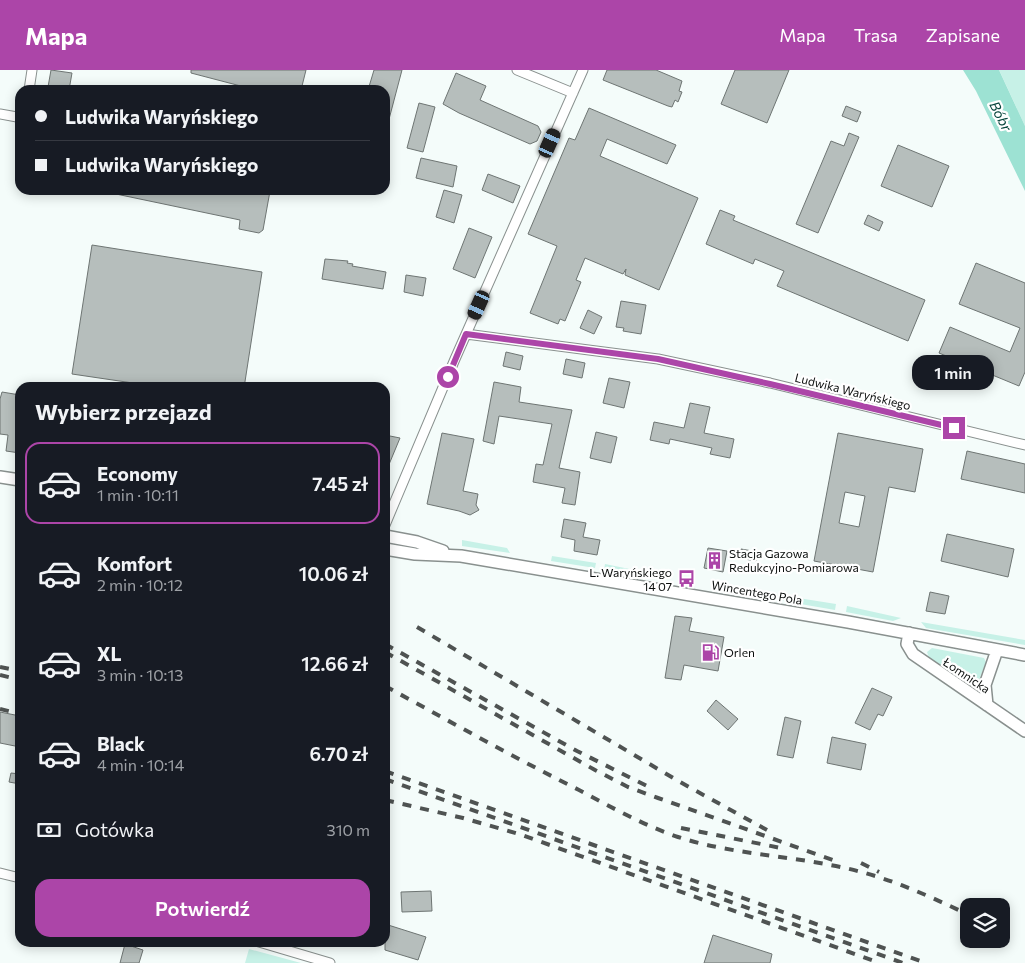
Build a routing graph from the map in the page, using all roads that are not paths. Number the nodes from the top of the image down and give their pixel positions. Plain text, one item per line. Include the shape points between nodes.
1 (32, 70) edge
2 (517, 70) edge
3 (583, 70) edge
4 (30, 85) edge
5 (573, 93) junction
6 (0, 114) edge
7 (15, 117) edge
8 (466, 334) junction
9 (1025, 445) edge
10 (0, 477) edge
11 (15, 479) edge
12 (390, 513) edge
13 (390, 537) edge
14 (390, 550) edge
15 (454, 555) junction
16 (909, 633) junction
17 (997, 650) junction
18 (1025, 655) edge
19 (987, 705) junction
20 (1025, 731) edge
21 (0, 873) edge
22 (15, 877) edge
23 (276, 947) edge
24 (330, 963) edge

1 - 4 street
2 - 5 street
3 - 5 street
5 - 8 street
6 - 7 street
8 - 9 street, Ludwika Waryńskiego via 658,359
8 - 12 street
10 - 11 street
13 - 15 street, Wincentego Pola
14 - 15 street, Wincentego Pola
15 - 16 street, Wincentego Pola
16 - 17 street, Wincentego Pola
16 - 19 street, Łomnicka via 907,644 913,654
17 - 18 street, Wincentego Pola
17 - 19 street via 984,685
19 - 20 street, Łomnicka
21 - 22 street
23 - 24 street

